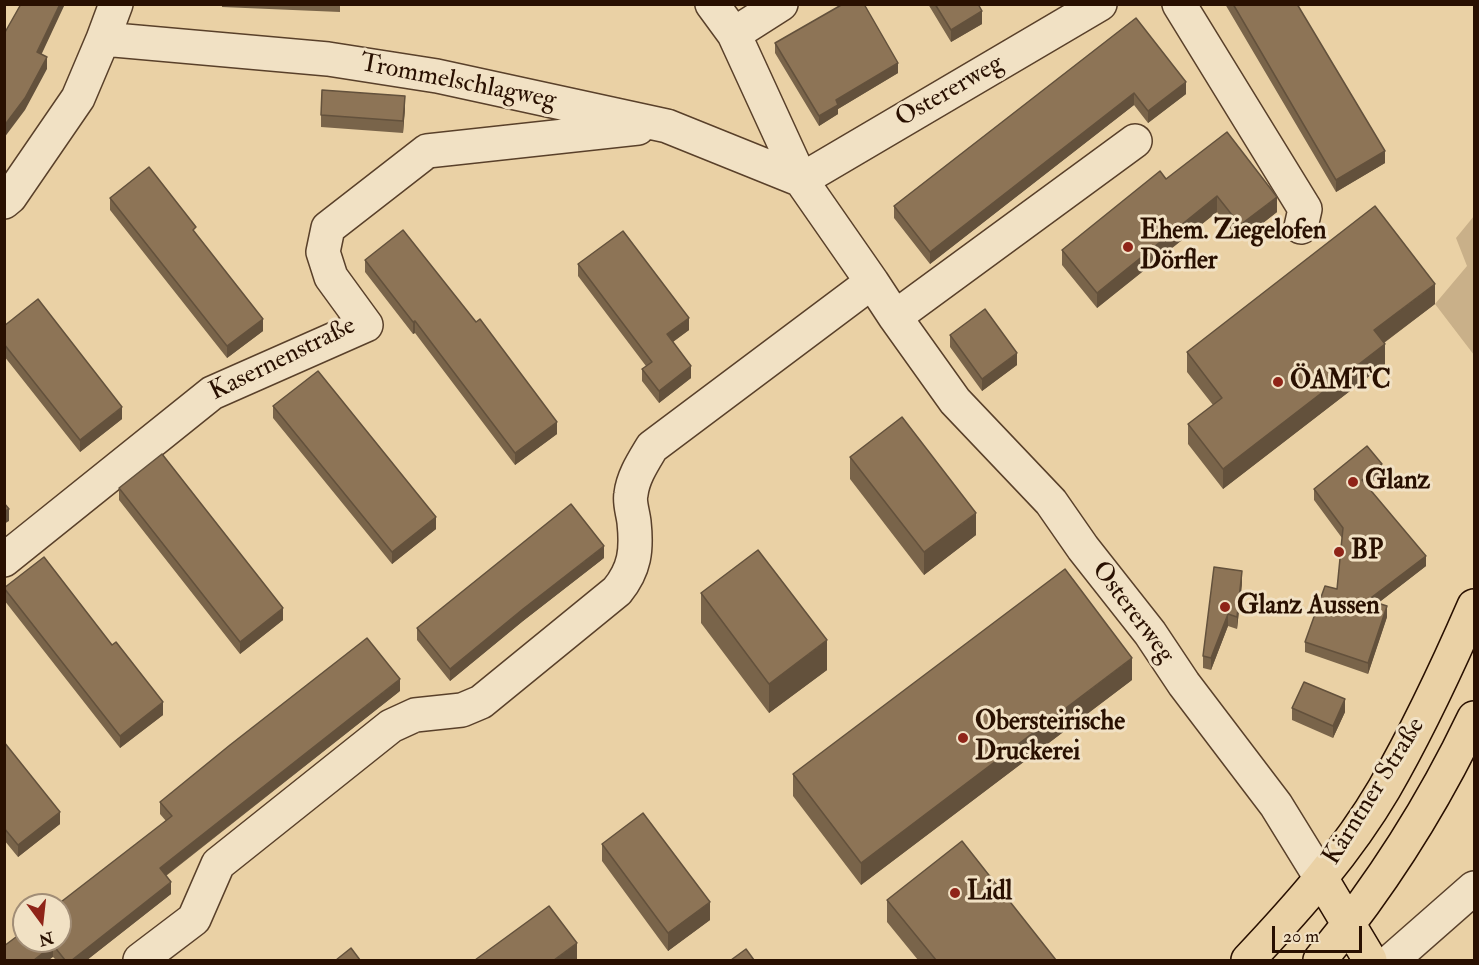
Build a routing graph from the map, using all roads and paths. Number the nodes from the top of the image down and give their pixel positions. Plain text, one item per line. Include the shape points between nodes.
1 (116, 4) edge
2 (712, 4) edge
3 (782, 4) edge
4 (1100, 4) edge
5 (1179, 4) edge
6 (735, 34) junction
7 (104, 39) junction
8 (667, 126) junction
9 (1135, 141) dead end
10 (801, 180) junction
11 (4, 202) edge
12 (1300, 227) dead end
13 (873, 282) junction
14 (895, 317) junction
15 (4, 560) edge
16 (1474, 606) edge
17 (1474, 718) edge
18 (1321, 878) junction
19 (1474, 888) edge
20 (1348, 926) junction
21 (140, 960) edge
22 (1248, 960) edge
23 (1320, 960) edge
24 (1370, 960) edge
25 (1392, 960) edge

1 - 7 street
2 - 6 street, Ostererweg
3 - 6 street
4 - 10 street, Ostererweg
5 - 12 street via 1305,209
6 - 10 street, Ostererweg
7 - 8 street, Trommelschlagweg via 339,61 437,76
7 - 11 street via 78,98
8 - 10 street, Trommelschlagweg
8 - 15 street, Kasernenstraße via 427,151 328,228 323,252 331,277 366,325 212,393
9 - 14 street
10 - 13 street, Ostererweg
13 - 14 street, Ostererweg
13 - 21 street via 652,447 638,470 630,495 635,556 628,578 617,591 481,702 462,710 415,715 391,726 218,864 195,919
14 - 18 street, Ostererweg via 955,401 1051,502 1276,805
16 - 18 main road, Kärntner Straße via 1425,714 1383,790
17 - 20 main road, Kärntner Straße via 1423,814
18 - 20 main road, Ostererweg
18 - 22 main road, Kärntner Straße
19 - 25 street
20 - 23 main road, Kärntner Straße
20 - 24 main road, Ostererweg

